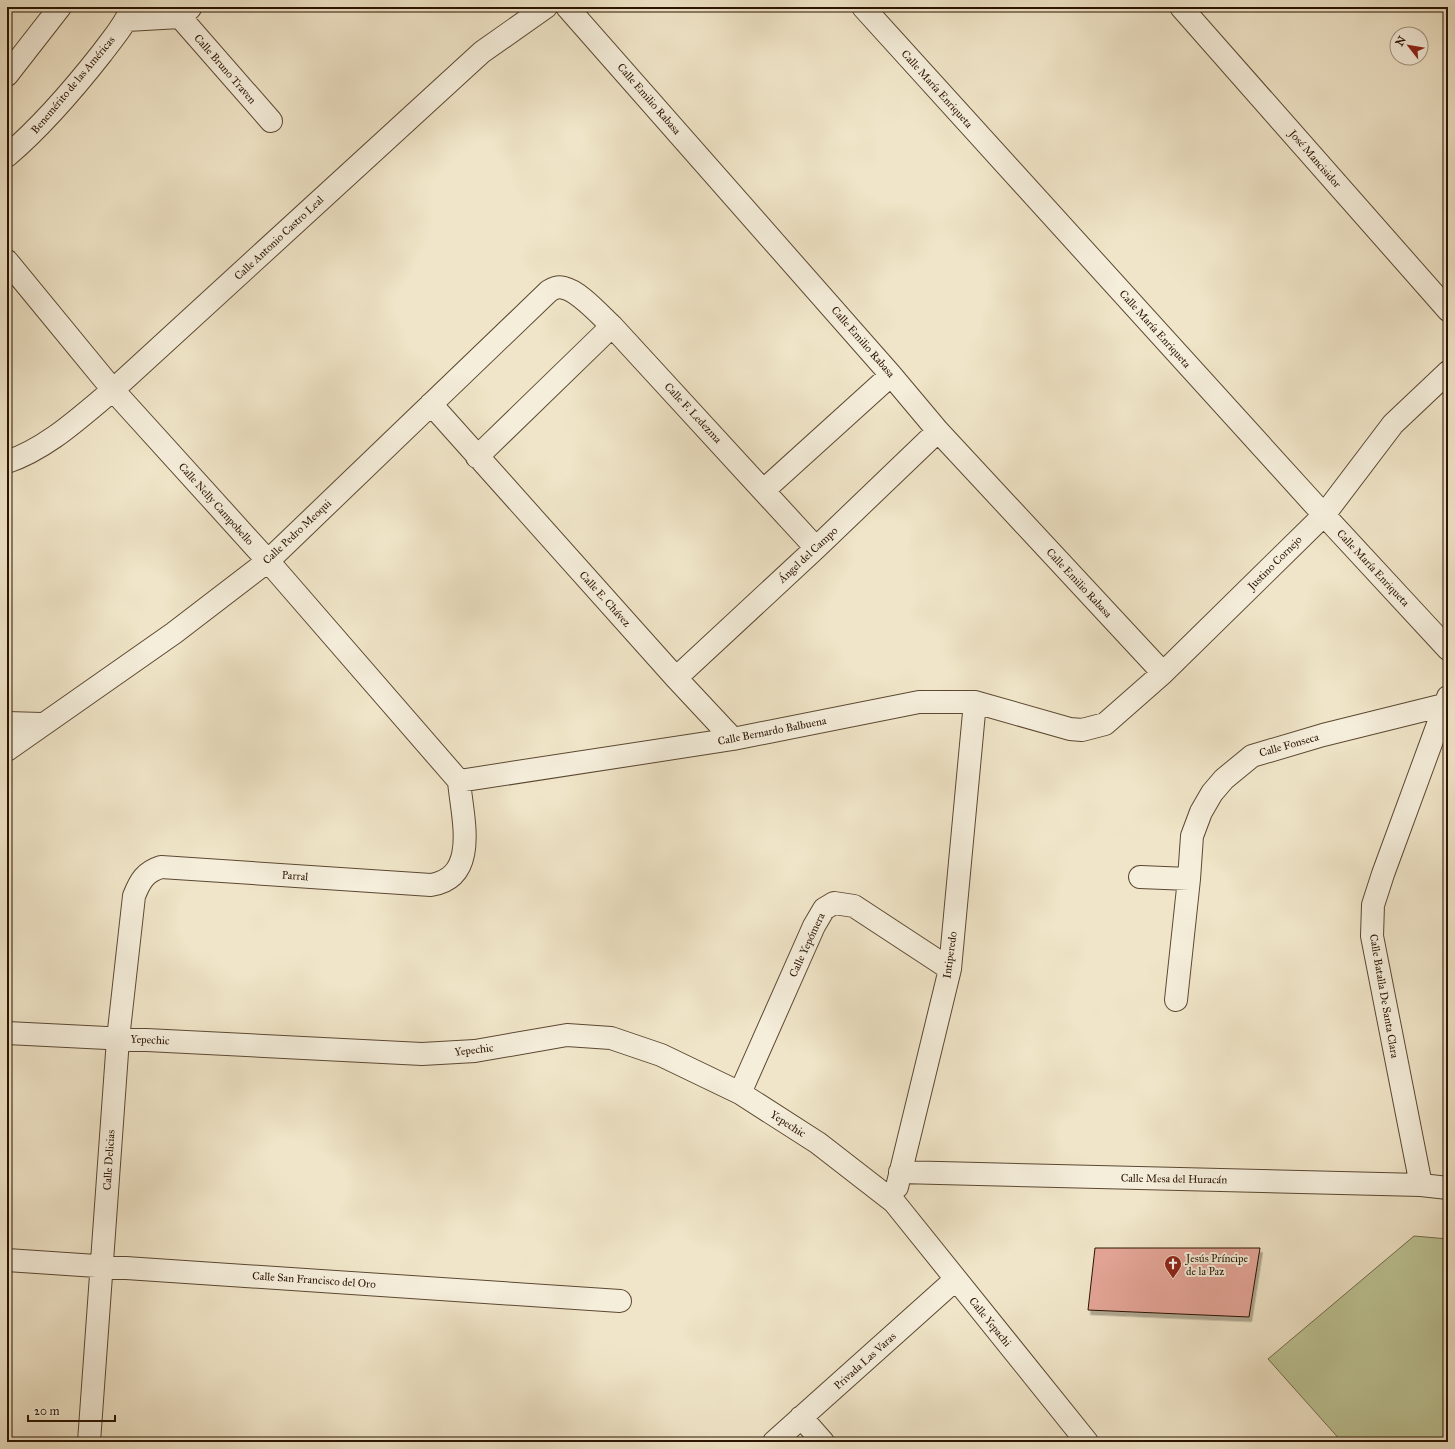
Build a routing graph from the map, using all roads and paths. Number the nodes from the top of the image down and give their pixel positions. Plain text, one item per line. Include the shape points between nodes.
1 (60, 7) edge
2 (546, 7) edge
3 (567, 7) edge
4 (863, 7) edge
5 (1181, 7) edge
6 (185, 12) edge
7 (129, 13) edge
8 (7, 75) edge
9 (271, 121) dead end
10 (7, 156) edge
11 (7, 261) edge
12 (563, 287) joint
13 (1448, 310) edge
14 (612, 326) junction
15 (1448, 372) edge
16 (891, 375) junction
17 (113, 390) junction
18 (431, 404) junction
19 (938, 431) junction
20 (477, 458) junction
21 (7, 462) edge
22 (764, 490) junction
23 (1324, 515) junction
24 (816, 548) junction
25 (268, 561) junction
26 (1448, 649) edge
27 (1164, 674) junction
28 (676, 678) junction
29 (1446, 701) edge
30 (975, 702) junction
31 (7, 723) edge
32 (42, 724) junction
33 (1082, 730) joint
34 (733, 739) junction
35 (7, 750) edge
36 (459, 782) junction
37 (1140, 877) dead end
38 (1189, 879) junction
39 (141, 880) joint
40 (950, 969) junction
41 (1176, 1000) dead end
42 (7, 1033) edge
43 (118, 1039) junction
44 (740, 1093) junction
45 (900, 1172) junction
46 (1421, 1185) junction
47 (1448, 1188) edge
48 (894, 1202) junction
49 (7, 1260) edge
50 (101, 1266) junction
51 (956, 1279) junction
52 (620, 1301) dead end
53 (801, 1417) junction
54 (89, 1442) edge
55 (774, 1442) edge
56 (823, 1442) edge
57 (1087, 1442) edge

1 - 8 street
2 - 17 street, Calle Antonio Castro Leal via 482,52
3 - 16 street, Calle Emilio Rabasa
4 - 23 street, Calle María Enriqueta
5 - 13 street, José Mancisidor
6 - 7 street
6 - 9 street, Calle Bruno Traven
7 - 10 street, Benemérito de las Américas via 70,91 31,136
11 - 17 street, Calle Nelly Campobello
12 - 14 street, Calle F. Ledezma via 575,293
12 - 18 street, Calle Pedro Meoqui via 549,291
14 - 20 street
14 - 22 street, Calle F. Ledezma
15 - 23 street, Justino Cornejo via 1393,424
16 - 19 street, Calle Emilio Rabasa
16 - 22 street
17 - 21 street, Calle Antonio Castro Leal via 68,428 40,447
17 - 25 street, Calle Nelly Campobello
18 - 20 street, Calle E. Chávez
18 - 25 street, Calle Pedro Meoqui
19 - 24 street, Ángel del Campo
19 - 27 street, Calle Emilio Rabasa
20 - 28 street, Calle E. Chávez
22 - 24 street, Calle F. Ledezma
23 - 26 street, Calle María Enriqueta
23 - 27 street, Justino Cornejo
24 - 28 street, Ángel del Campo
25 - 32 street, Calle Pedro Meoqui via 174,633
25 - 36 street, Calle Nelly Campobello
27 - 33 street, Justino Cornejo via 1104,724
28 - 34 street, Calle E. Chávez
29 - 38 street, Calle Fonseca via 1252,756 1220,784 1201,812 1192,836
29 - 46 street, Calle Batalla De Santa Clara via 1383,874 1374,904 1372,936
30 - 33 street, Calle Bernardo Balbuena via 1070,729
30 - 34 street, Calle Bernardo Balbuena via 919,702
30 - 40 street, Intiperedo
31 - 32 street
32 - 35 street, Calle Pedro Meoqui
34 - 36 street, Calle Bernardo Balbuena
36 - 39 street, Parral via 465,849 459,868 443,883 431,885 161,867 150,871
37 - 38 street
38 - 41 street, Calle Fonseca
39 - 43 street, Calle Delicias via 134,896
40 - 44 street, Calle Yepómera via 854,906 834,903 824,909 814,926
40 - 45 street, Intiperedo
42 - 43 street, Yepechic
43 - 44 street, Yepechic via 422,1054 475,1052 567,1034 611,1038 661,1055
43 - 50 street, Calle Delicias
44 - 48 street, Yepechic via 818,1143
45 - 46 street, Calle Mesa del Huracán
45 - 48 street, Intiperedo
46 - 47 street, Calle Mesa del Huracán
48 - 51 street, Calle Yepachi
49 - 50 street, Calle San Francisco del Oro
50 - 52 street, Calle San Francisco del Oro
50 - 54 street, Calle Delicias
51 - 53 street, Privada Las Varas
51 - 57 street, Calle Yepachi
53 - 55 street, Privada Las Varas
53 - 56 street

